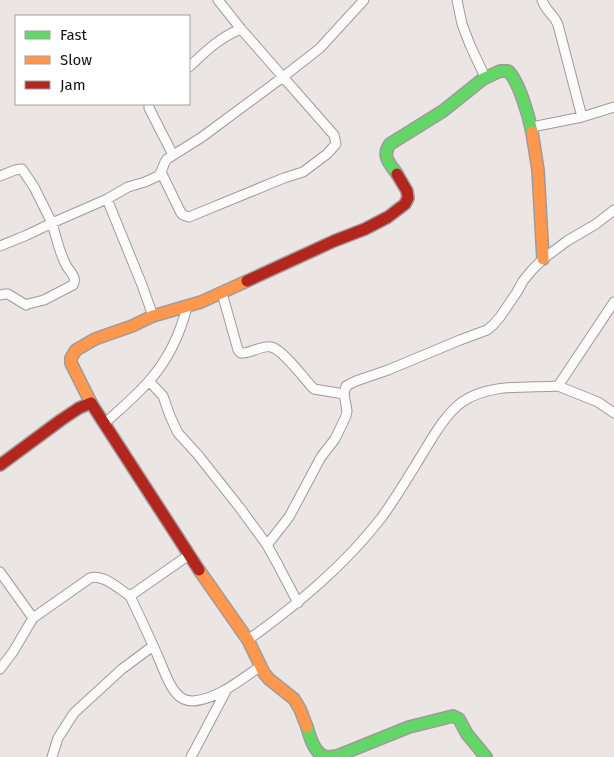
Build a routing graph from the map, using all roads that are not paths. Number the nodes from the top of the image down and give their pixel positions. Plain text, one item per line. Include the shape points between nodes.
1 (218, 0) edge
2 (364, 0) edge
3 (457, 0) edge
4 (542, 0) edge
5 (241, 29) junction
6 (190, 66) edge
7 (283, 77) junction
8 (485, 77) junction
9 (149, 105) edge
10 (614, 107) edge
11 (582, 117) junction
12 (532, 127) junction
13 (173, 155) junction
14 (161, 172) junction
15 (0, 176) edge
16 (107, 199) junction
17 (614, 210) edge
18 (52, 223) junction
19 (0, 246) edge
20 (543, 259) junction
21 (222, 294) junction
22 (0, 295) edge
23 (614, 302) edge
24 (187, 307) junction
25 (153, 316) junction
26 (149, 381) junction
27 (558, 386) junction
28 (344, 394) junction
29 (91, 403) junction
30 (614, 412) edge
31 (104, 424) junction
32 (0, 465) edge
33 (267, 545) junction
34 (189, 555) junction
35 (0, 572) edge
36 (130, 596) junction
37 (298, 603) junction
38 (33, 618) junction
39 (248, 640) junction
40 (153, 646) junction
41 (261, 666) junction
42 (0, 669) edge
43 (227, 688) junction
44 (196, 754) edge
45 (52, 757) edge
46 (486, 757) edge

1 - 5 street
2 - 7 street via 320,48
3 - 8 street via 462,24
4 - 11 street via 558,26
5 - 6 street via 222,38
5 - 7 street
7 - 13 street
7 - 14 street via 334,135 336,144 327,154 303,172 189,217 183,216 177,207
8 - 12 street via 503,70 511,73
8 - 21 street via 386,149 384,153 407,191 405,204 366,229
9 - 13 street
10 - 11 street
11 - 12 street
12 - 20 street
13 - 14 street
14 - 16 street
15 - 18 street via 22,169
16 - 18 street
16 - 25 street
17 - 20 street
18 - 19 street
18 - 22 street via 65,264 75,281 44,300 26,305 8,294
20 - 28 street via 523,281 493,326 356,381 346,386
21 - 24 street
21 - 28 street via 238,350 244,354 270,346 284,356 314,389
23 - 27 street
24 - 25 street
24 - 26 street via 171,350
25 - 29 street via 76,350 70,363
26 - 31 street
26 - 33 street via 163,396 178,433
27 - 30 street
27 - 37 street via 502,388 462,402 441,424 382,517 347,558
28 - 33 street via 347,411 335,439 321,457 289,517
29 - 31 street
29 - 32 street via 61,420
31 - 34 street
33 - 37 street
34 - 36 street
34 - 39 street
35 - 38 street
36 - 38 street via 103,578 94,576
36 - 40 street
37 - 39 street
38 - 42 street
39 - 41 street
40 - 43 street via 180,698 192,701 210,697
40 - 45 street via 122,669 74,713 58,738
41 - 43 street
41 - 46 street via 268,679 294,699 312,742 322,755 337,756 409,727 453,716 459,719
43 - 44 street

